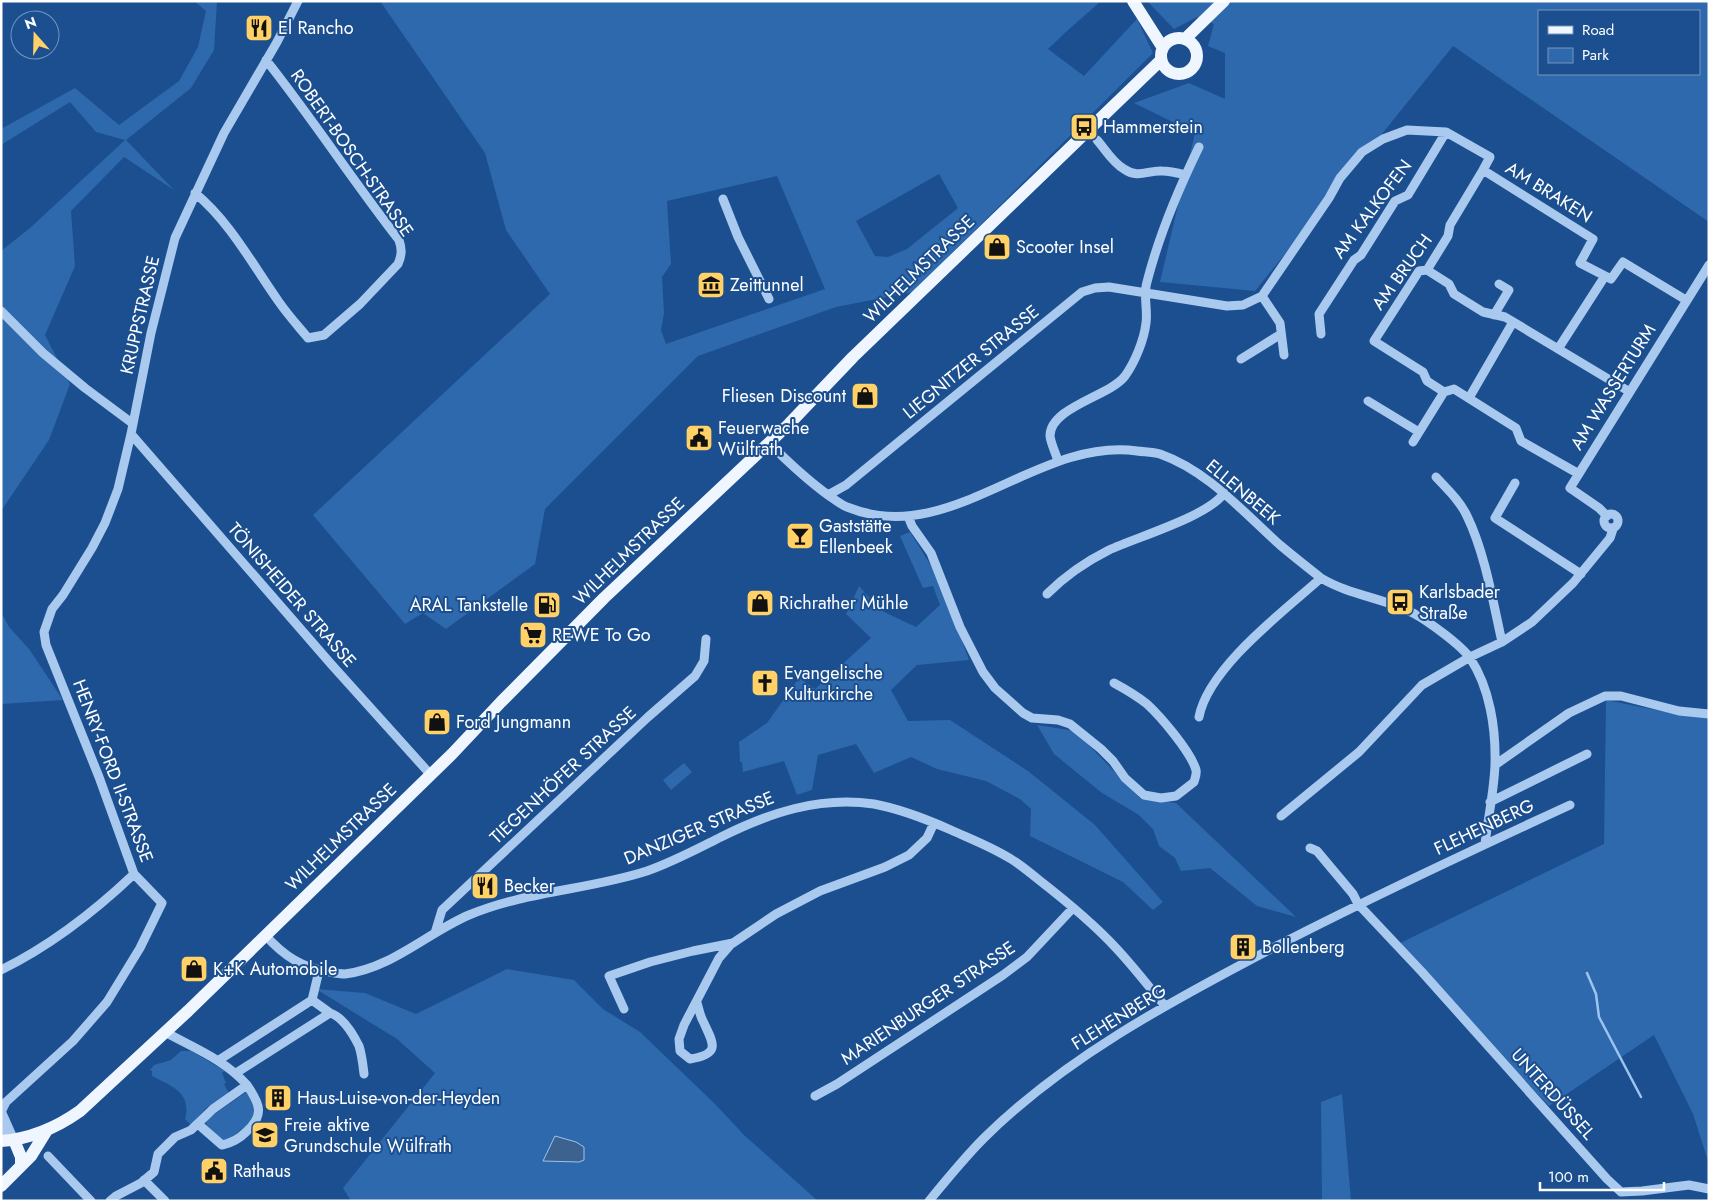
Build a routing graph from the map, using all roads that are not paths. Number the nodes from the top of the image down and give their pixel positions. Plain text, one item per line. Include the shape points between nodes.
1 (298, 1) edge
2 (1133, 1) edge
3 (1224, 1) edge
4 (1146, 21) junction
5 (1181, 39) junction
6 (1163, 56) junction
7 (266, 60) junction
8 (1446, 132) junction
9 (1097, 140) dead end
10 (1199, 147) dead end
11 (1483, 170) junction
12 (1186, 175) junction
13 (196, 193) junction
14 (723, 199) dead end
15 (1709, 265) edge
16 (1427, 270) junction
17 (1606, 276) junction
18 (1499, 284) dead end
19 (1146, 294) junction
20 (1262, 296) junction
21 (769, 299) dead end
22 (1686, 300) junction
23 (1, 311) edge
24 (1494, 315) junction
25 (1513, 322) junction
26 (1281, 334) junction
27 (1321, 334) dead end
28 (1558, 349) junction
29 (1284, 355) dead end
30 (1241, 359) dead end
31 (1444, 392) junction
32 (1630, 392) junction
33 (1469, 398) junction
34 (1368, 401) dead end
35 (132, 423) junction
36 (1418, 432) junction
37 (131, 434) junction
38 (1413, 442) dead end
39 (769, 443) junction
40 (1058, 461) junction
41 (1579, 474) junction
42 (1436, 477) dead end
43 (1515, 483) dead end
44 (1224, 493) junction
45 (828, 495) junction
46 (908, 516) junction
47 (1581, 574) junction
48 (1320, 578) junction
49 (1047, 594) dead end
50 (706, 639) dead end
51 (1502, 642) junction
52 (46, 645) joint
53 (1470, 657) junction
54 (1114, 683) dead end
55 (1709, 714) edge
56 (1200, 717) dead end
57 (1587, 754) dead end
58 (1495, 764) junction
59 (430, 774) junction
60 (1490, 802) junction
61 (1570, 805) dead end
62 (1281, 816) dead end
63 (934, 823) junction
64 (1485, 844) junction
65 (1310, 848) dead end
66 (134, 874) junction
67 (1358, 904) junction
68 (1073, 908) junction
69 (436, 932) junction
70 (265, 936) junction
71 (733, 943) junction
72 (1, 970) edge
73 (320, 971) junction
74 (312, 1000) junction
75 (697, 1003) junction
76 (1166, 1006) junction
77 (624, 1009) dead end
78 (330, 1013) junction
79 (165, 1032) junction
80 (219, 1060) junction
81 (236, 1073) junction
82 (364, 1074) dead end
83 (247, 1085) junction
84 (815, 1096) dead end
85 (2, 1112) edge
86 (1, 1121) edge
87 (198, 1124) junction
88 (1, 1125) edge
89 (47, 1130) junction
90 (6, 1141) edge
91 (48, 1156) dead end
92 (21, 1166) junction
93 (144, 1180) junction
94 (1, 1186) edge
95 (1709, 1189) edge
96 (90, 1201) edge
97 (110, 1201) edge
98 (165, 1201) edge
99 (929, 1201) edge

1 - 7 street, KRUPPSTRASSE
2 - 4 main road
3 - 5 main road
4 - 5 main road
4 - 6 main road
5 - 6 main road via 1166,44
5 - 6 main road via 1198,55 1193,68 1180,74
6 - 39 main road, WILHELMSTRASSE
7 - 13 street, KRUPPSTRASSE via 224,133
7 - 13 street, ROBERT-BOSCH-STRASSE via 399,240 402,248 398,264 360,304 324,335 308,338 218,213
8 - 11 street, AM BRAKEN via 1490,157
8 - 20 street, AM BRAKEN via 1398,132 1362,152 1340,178
8 - 27 street, AM KALKOFEN via 1408,195 1395,201 1319,314
9 - 12 street via 1123,169 1132,174 1160,170
10 - 12 street
11 - 16 street, AM BRUCH
11 - 17 street, AM BRAKEN via 1593,239 1580,262
12 - 19 street via 1155,257
13 - 35 street, KRUPPSTRASSE via 171,249
14 - 21 street
15 - 22 street, AM WASSERTURM
16 - 24 street via 1449,284 1454,294
16 - 31 street, AM BRUCH via 1419,271 1374,340 1423,372 1427,381
17 - 22 street via 1611,279 1623,262
17 - 28 street
18 - 24 street via 1509,290
19 - 20 street via 1227,306 1243,305
19 - 40 street via 1147,323 1138,352 1124,377 1068,410 1055,422 1050,435
19 - 45 street, LIEGNITZER STRASSE via 1109,287 1082,292 846,486
20 - 26 street via 1280,323
22 - 32 street, AM WASSERTURM
23 - 35 street via 43,353
24 - 25 street
25 - 28 street
25 - 33 street
26 - 29 street
26 - 30 street
28 - 32 street
31 - 33 street via 1454,389
31 - 36 street
32 - 41 street, AM WASSERTURM
33 - 41 street via 1516,428 1522,440
34 - 36 street
35 - 37 street, KRUPPSTRASSE
36 - 38 street
37 - 52 street, KRUPPSTRASSE via 118,489 105,523 52,609 44,632
37 - 59 street, TÖNISHEIDER STRASSE
39 - 45 street, ELLENBEEK
39 - 59 main road, WILHELMSTRASSE via 604,598
40 - 44 street, ELLENBEEK via 1098,450 1122,449 1159,454 1201,474
40 - 46 street, ELLENBEEK via 970,500
41 - 47 street, AM WASSERTURM via 1570,488 1599,508 1607,516 1604,523 1613,529 1610,538
42 - 51 street via 1467,515
43 - 47 street via 1494,518
44 - 48 street, ELLENBEEK
44 - 49 street via 1220,500 1198,513 1108,550 1078,567
45 - 46 street, ELLENBEEK via 846,507 868,514
46 - 54 street via 931,553 982,672 995,688 1032,718 1070,724 1100,749 1144,795 1176,796 1194,782 1196,770 1189,755 1146,704
47 - 51 street via 1532,622
48 - 53 street, ELLENBEEK via 1414,614 1441,631
48 - 56 street via 1228,666 1209,690
50 - 69 street, TIEGENHÖFER STRASSE via 704,661 696,676 442,910
51 - 53 street
52 - 66 street, HENRY-FORD II-STRASSE
53 - 58 street, ELLENBEEK via 1484,687 1492,719
53 - 62 street via 1422,685 1359,752
55 - 58 street via 1678,711 1621,696 1605,696 1569,713
57 - 60 street
58 - 60 street, ELLENBEEK
59 - 70 main road, WILHELMSTRASSE
60 - 64 street, ELLENBEEK
61 - 64 street, FLEHENBERG
63 - 68 street, DANZIGER STRASSE via 1012,859
63 - 69 street, DANZIGER STRASSE via 906,811 872,804 807,805 750,822 648,870 502,903
63 - 71 street via 927,838 909,855 820,891 776,914
64 - 67 street, FLEHENBERG
65 - 67 street via 1317,851
66 - 72 street via 101,906 30,956
66 - 85 street, HENRY-FORD II-STRASSE via 162,903 140,948 107,1002 73,1041 6,1102
67 - 76 street, FLEHENBERG
67 - 95 street, UNTERDÜSSEL via 1621,1192 1689,1185
68 - 76 street, DANZIGER STRASSE via 1118,950
68 - 84 street, MARIENBURGER STRASSE via 1027,957 1003,975
69 - 73 street, DANZIGER STRASSE via 371,968 343,974
70 - 73 street, DANZIGER STRASSE via 300,964
70 - 79 main road, WILHELMSTRASSE
71 - 75 street via 719,958
71 - 77 street via 694,950 609,976
73 - 74 street
74 - 78 street
74 - 80 street
75 - 75 street via 679,1038 680,1051 690,1059 704,1057 712,1049 713,1040
76 - 99 street, FLEHENBERG via 1073,1064 1023,1103 984,1138
78 - 81 street
78 - 82 street via 348,1028 359,1047
79 - 80 street
79 - 89 main road, WILHELMSTRASSE via 80,1111
80 - 81 street
81 - 83 street
83 - 87 street
83 - 87 street via 256,1098 259,1112 256,1123 240,1138 222,1145
85 - 86 street
85 - 90 street
87 - 93 street via 175,1137 158,1154 154,1172
88 - 90 street
89 - 90 main road
89 - 92 main road, WILHELMSTRASSE
90 - 92 main road via 21,1157
91 - 96 street
92 - 94 main road, WILHELMSTRASSE
93 - 97 street
93 - 98 street

